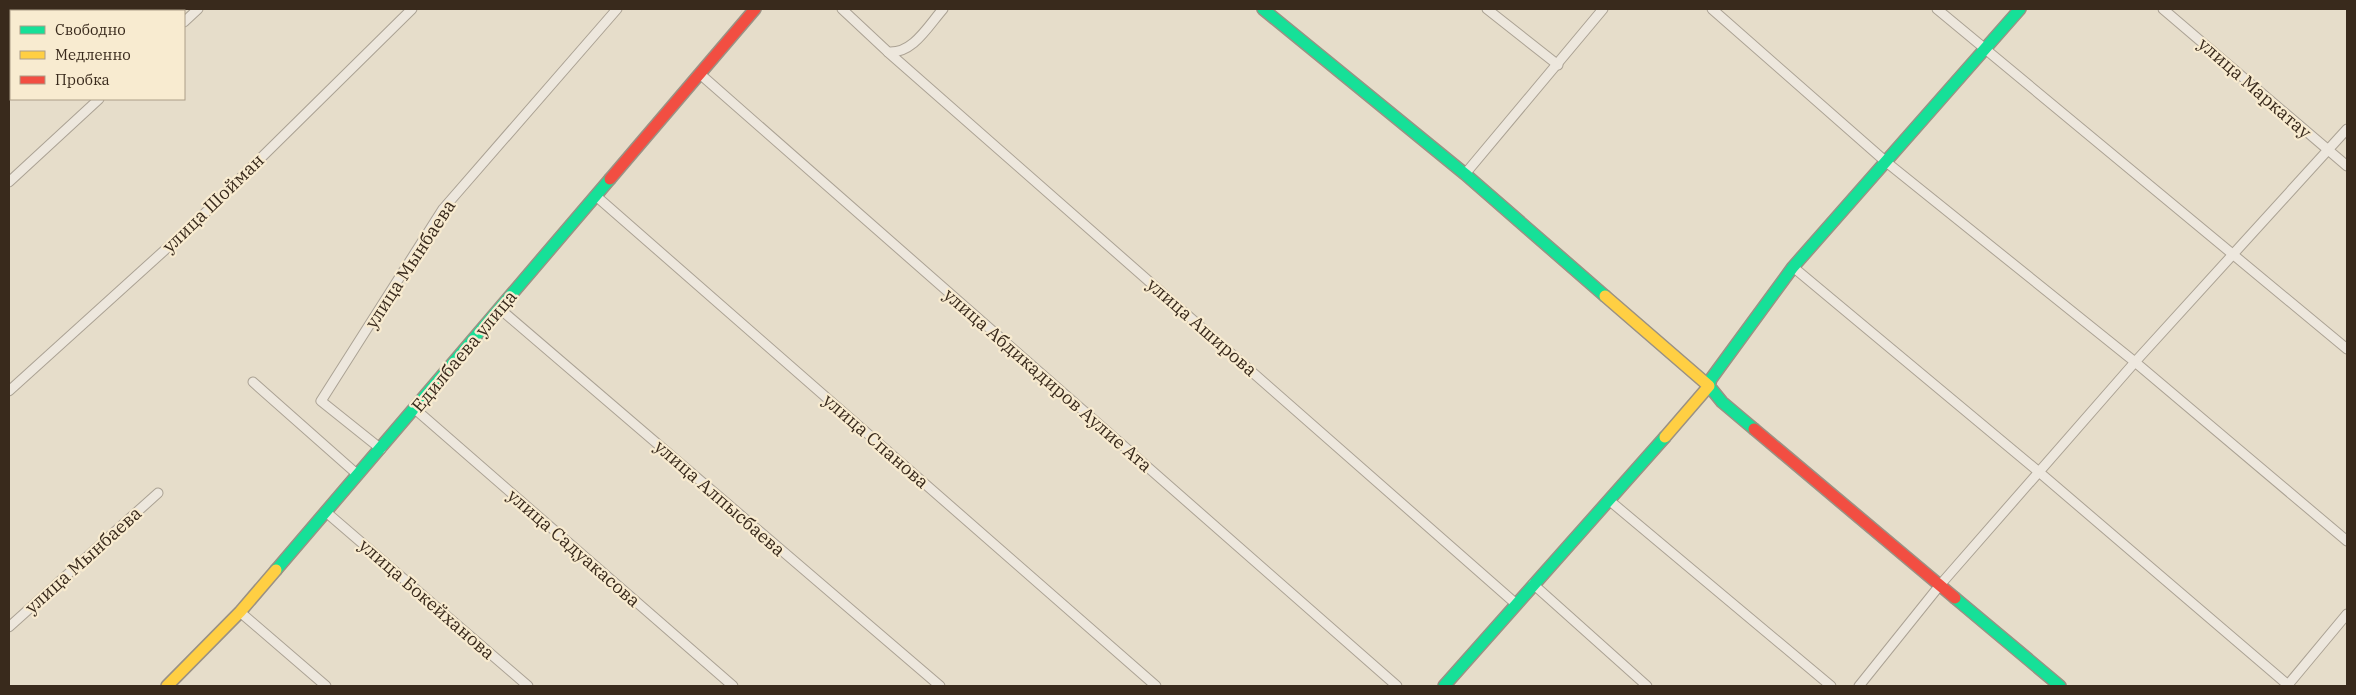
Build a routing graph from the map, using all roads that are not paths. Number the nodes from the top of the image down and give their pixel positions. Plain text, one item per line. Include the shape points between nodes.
1 (198, 9) edge
2 (412, 9) edge
3 (617, 9) edge
4 (755, 9) edge
5 (842, 9) edge
6 (943, 9) edge
7 (1264, 9) edge
8 (1487, 9) edge
9 (1603, 9) edge
10 (1712, 9) edge
11 (1937, 9) edge
12 (2020, 9) edge
13 (2164, 9) edge
14 (185, 21) edge
15 (1986, 49) junction
16 (888, 52) junction
17 (1558, 65) junction
18 (700, 74) junction
19 (98, 100) edge
20 (2347, 129) edge
21 (2329, 151) junction
22 (1885, 161) junction
23 (2347, 166) edge
24 (1464, 174) junction
25 (9, 182) edge
26 (596, 196) junction
27 (2233, 253) junction
28 (1793, 267) junction
29 (500, 309) junction
30 (2347, 349) edge
31 (2136, 362) junction
32 (253, 382) dead end
33 (1709, 386) junction
34 (9, 391) edge
35 (415, 409) junction
36 (381, 449) junction
37 (2039, 472) junction
38 (358, 475) junction
39 (158, 493) dead end
40 (1610, 500) junction
41 (326, 512) junction
42 (2347, 542) edge
43 (1533, 584) junction
44 (1940, 586) junction
45 (1515, 603) junction
46 (240, 612) junction
47 (2347, 614) edge
48 (9, 627) edge
49 (167, 686) edge
50 (326, 686) edge
51 (528, 686) edge
52 (733, 686) edge
53 (940, 686) edge
54 (1156, 686) edge
55 (1397, 686) edge
56 (1444, 686) edge
57 (1648, 686) edge
58 (1831, 686) edge
59 (1859, 686) edge
60 (2060, 686) edge
61 (2288, 686) edge

1 - 14 street
2 - 34 street, улица Шойман via 198,220
3 - 36 street, улица Мынбаева via 443,209 321,401
4 - 18 street, Едилбаева улица
5 - 16 street, улица Аширова
6 - 16 street via 909,48 898,53
7 - 24 street
8 - 17 street
9 - 17 street
10 - 22 street
11 - 15 street
12 - 15 street
13 - 21 street, улица Маркатау
15 - 22 street
15 - 27 street
16 - 45 street, улица Аширова
17 - 24 street
18 - 26 street, Едилбаева улица
18 - 55 street, улица Абдикадиров Аулие Ата
19 - 25 street
20 - 21 street
21 - 23 street, улица Маркатау
21 - 27 street
22 - 28 street
22 - 31 street
24 - 33 street
26 - 29 street, Едилбаева улица
26 - 54 street, улица Спанова
27 - 30 street
27 - 31 street
28 - 33 street via 1710,379
28 - 37 street
29 - 35 street, Едилбаева улица
29 - 53 street, улица Алпысбаева
31 - 37 street
31 - 42 street
32 - 38 street
33 - 40 street
33 - 44 street via 1722,402
35 - 36 street, Едилбаева улица
35 - 52 street, улица Садуакасова
36 - 38 street, Едилбаева улица
37 - 44 street
37 - 61 street
38 - 41 street, Едилбаева улица
39 - 48 street, улица Мынбаева
40 - 43 street
40 - 58 street
41 - 46 street, Едилбаева улица
41 - 51 street, улица Бокейханова
43 - 45 street
43 - 57 street
44 - 59 street
44 - 60 street
45 - 56 street
46 - 49 street, Едилбаева улица
46 - 50 street
47 - 61 street

